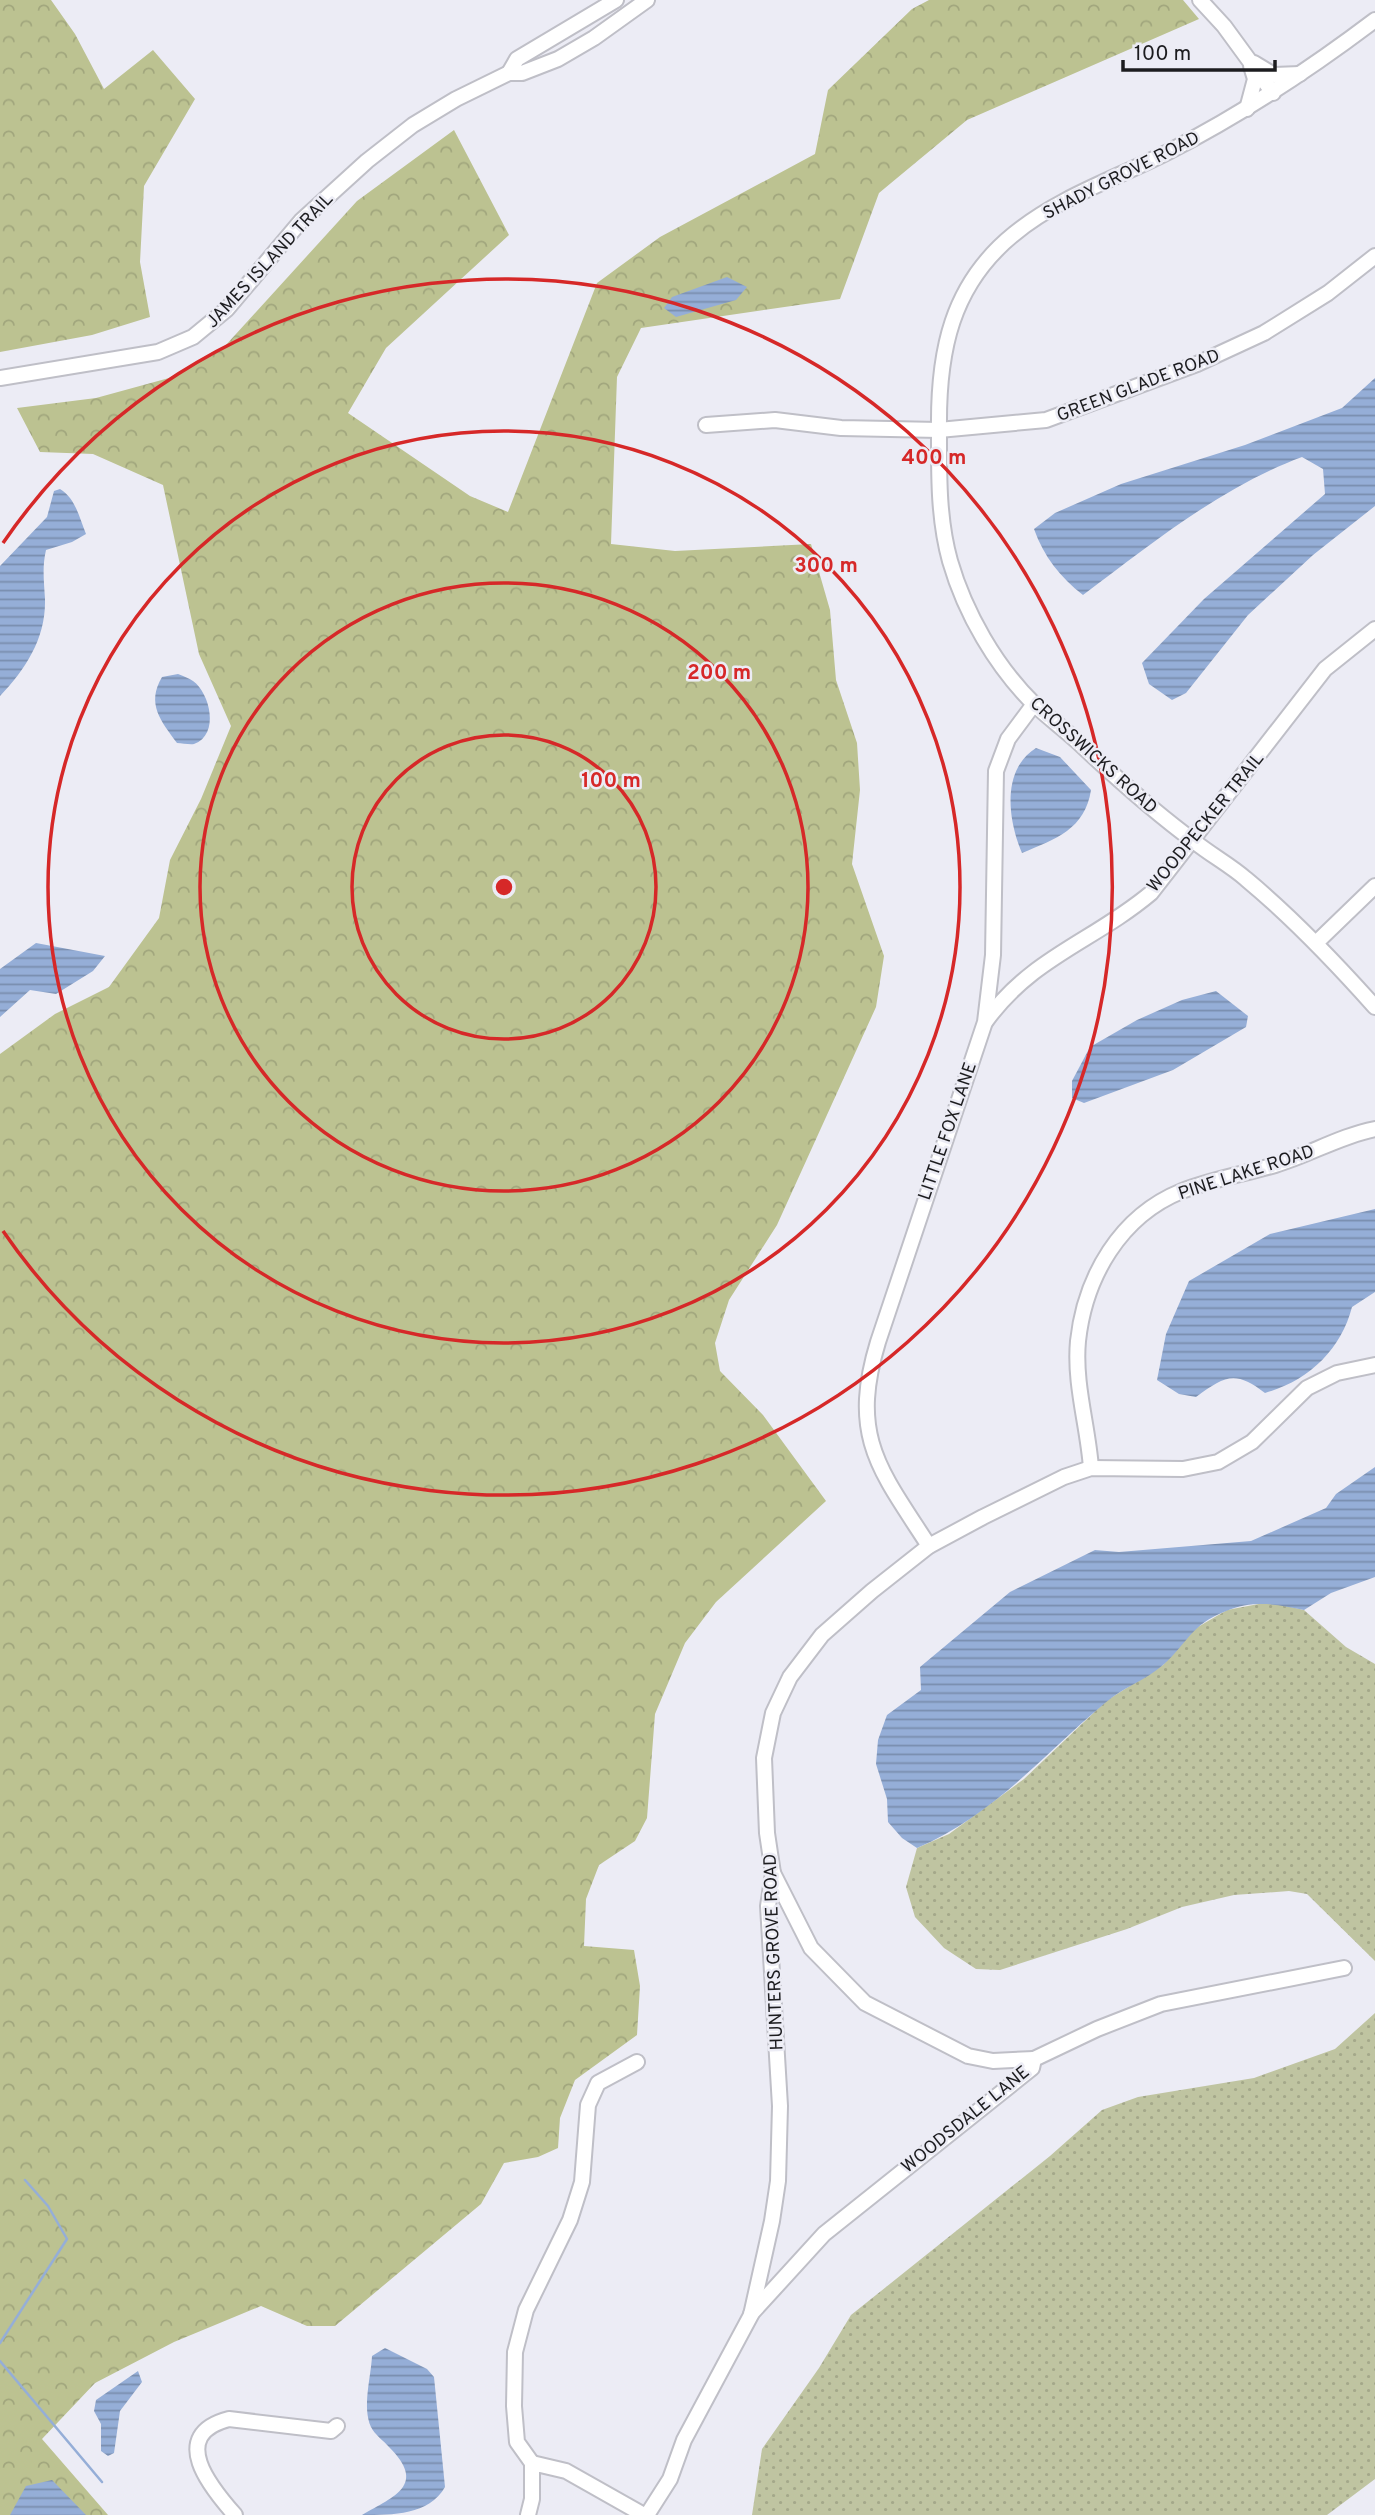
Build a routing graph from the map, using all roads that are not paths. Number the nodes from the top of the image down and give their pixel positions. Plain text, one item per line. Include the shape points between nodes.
1 (616, 0) edge
2 (647, 0) edge
3 (1200, 0) edge
4 (1375, 20) edge
5 (1250, 61) junction
6 (509, 72) junction
7 (1302, 74) junction
8 (1273, 93) junction
9 (1247, 108) junction
10 (1375, 256) edge
11 (0, 378) edge
12 (706, 425) dead end
13 (939, 430) junction
14 (1375, 629) edge
15 (1034, 704) junction
16 (1194, 841) junction
17 (1375, 886) edge
18 (1317, 942) junction
19 (1375, 1007) edge
20 (985, 1022) junction
21 (1375, 1129) edge
22 (1375, 1365) edge
23 (1091, 1468) junction
24 (929, 1546) junction
25 (773, 1873) junction
26 (1343, 1968) dead end
27 (1034, 2059) junction
28 (637, 2062) dead end
29 (751, 2315) junction
30 (337, 2426) dead end
31 (532, 2463) junction
32 (235, 2515) edge
33 (528, 2515) edge
34 (646, 2515) edge

1 - 6 street, JAMES ISLAND TRAIL via 517,59
2 - 6 street, JAMES ISLAND TRAIL via 558,59 522,73
3 - 5 street
4 - 7 street, SHADY GROVE ROAD
5 - 7 street via 1273,75
5 - 8 street
5 - 9 street via 1255,79
6 - 11 street, JAMES ISLAND TRAIL via 433,112 367,162 301,221 226,309 193,337 158,352
7 - 8 street, SHADY GROVE ROAD
8 - 9 street, SHADY GROVE ROAD
9 - 13 street, SHADY GROVE ROAD via 1043,212 992,254 967,288 949,331 939,377
10 - 13 street, GREEN GLADE ROAD via 1296,315 1197,364 1046,420
12 - 13 street, GREEN GLADE ROAD via 775,420 841,428
13 - 15 street, CROSSWICKS ROAD via 939,478 950,560 980,631
14 - 16 street, WOODPECKER TRAIL via 1325,669
15 - 16 street, CROSSWICKS ROAD
15 - 20 street, LITTLE FOX LANE via 1007,739 998,762 993,956
16 - 18 street, CROSSWICKS ROAD via 1243,876
16 - 20 street, WOODPECKER TRAIL via 1146,897 1033,970
17 - 18 street
18 - 19 street, CROSSWICKS ROAD
20 - 24 street, LITTLE FOX LANE via 865,1392 865,1424 877,1462
21 - 23 street, PINE LAKE ROAD via 1276,1165 1183,1190 1158,1202 1115,1242 1093,1279 1078,1343 1079,1389
22 - 23 street, HUNTERS GROVE ROAD via 1337,1373 1307,1388 1252,1442 1218,1462 1183,1469
23 - 24 street, HUNTERS GROVE ROAD via 1019,1498
24 - 25 street, HUNTERS GROVE ROAD via 822,1635 790,1677 773,1713 764,1758 766,1833
25 - 27 street via 811,1948 865,2003 968,2056 993,2061
25 - 29 street, HUNTERS GROVE ROAD via 768,1906 780,2146 772,2221
26 - 27 street, WOODSDALE LANE via 1161,2004
27 - 29 street, WOODSDALE LANE via 1032,2068 824,2234
28 - 31 street via 598,2083 587,2105 582,2182 570,2220 526,2310 515,2352 517,2442
29 - 34 street, HUNTERS GROVE ROAD via 684,2440 670,2479
30 - 32 street via 331,2431 229,2419 216,2422 198,2448 198,2467
31 - 33 street
31 - 34 street via 566,2471

